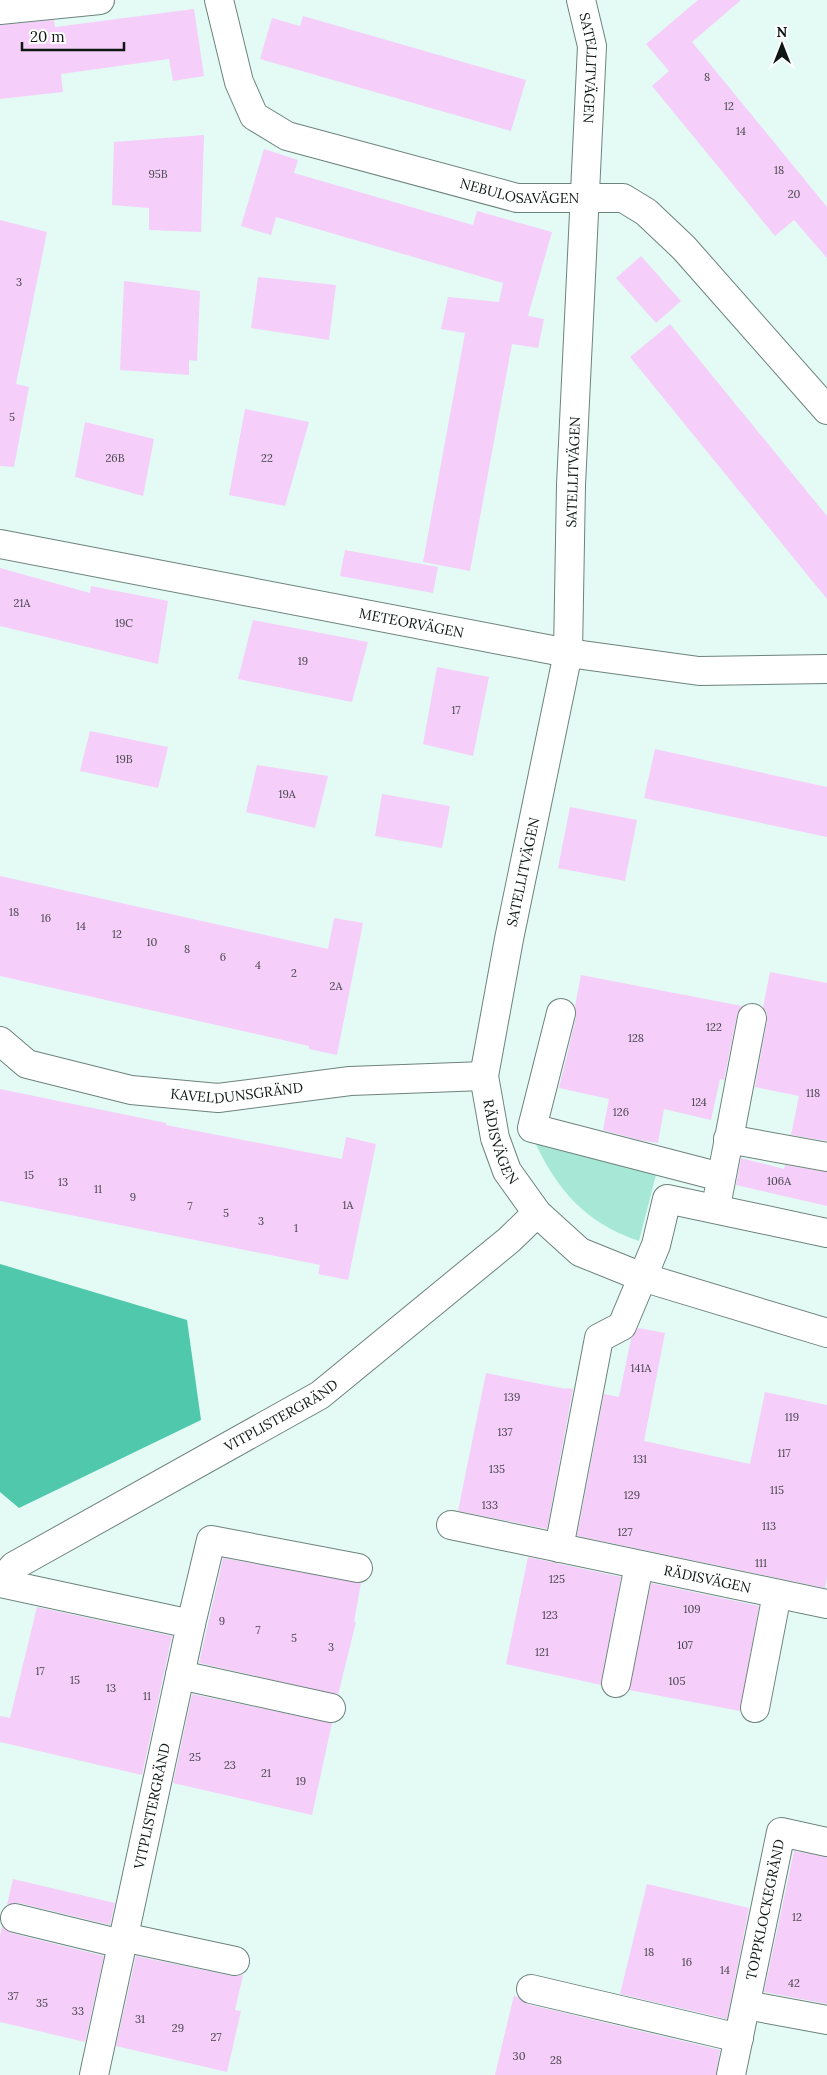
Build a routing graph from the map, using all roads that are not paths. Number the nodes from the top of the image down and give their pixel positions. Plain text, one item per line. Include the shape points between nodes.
1 (100, 0) edge
2 (219, 0) edge
3 (581, 0) edge
4 (0, 10) edge
5 (584, 197) junction
6 (827, 410) edge
7 (0, 544) edge
8 (568, 653) junction
9 (827, 669) edge
10 (509, 940) joint
11 (561, 1013) dead end
12 (752, 1018) dead end
13 (0, 1040) edge
14 (484, 1076) junction
15 (728, 1139) junction
16 (827, 1157) edge
17 (721, 1177) junction
18 (715, 1210) junction
19 (537, 1213) junction
20 (827, 1233) edge
21 (642, 1277) junction
22 (827, 1333) edge
23 (451, 1525) dead end
24 (559, 1548) junction
25 (638, 1565) junction
26 (358, 1568) dead end
27 (0, 1582) edge
28 (777, 1594) junction
29 (827, 1604) edge
30 (191, 1624) junction
31 (180, 1675) junction
32 (616, 1683) dead end
33 (331, 1708) dead end
34 (755, 1708) dead end
35 (827, 1842) edge
36 (14, 1918) dead end
37 (123, 1941) junction
38 (235, 1961) dead end
39 (531, 1988) dead end
40 (746, 2005) junction
41 (827, 2020) edge
42 (739, 2038) junction
43 (100, 2074) edge
44 (731, 2075) edge

1 - 4 street
2 - 5 street, NEBULOSAVÄGEN via 239,82 254,116 287,136 517,198
3 - 5 street, SATELLITVÄGEN via 592,46
5 - 6 street, NEBULOSAVÄGEN via 623,198 646,212 684,248
5 - 8 street, SATELLITVÄGEN
7 - 8 street, METEORVÄGEN
8 - 9 street, METEORVÄGEN via 698,671
8 - 10 street, SATELLITVÄGEN
10 - 14 street, RÄDISVÄGEN
11 - 17 street via 532,1128
12 - 15 street
13 - 14 street, KAVELDUNSGRÄND via 27,1064 131,1090 218,1098 350,1081
14 - 19 street, RÄDISVÄGEN via 495,1138 507,1171
15 - 16 street
15 - 17 street
17 - 18 street
18 - 20 street
18 - 21 street via 667,1199 656,1245
19 - 21 street, RÄDISVÄGEN via 580,1252
19 - 27 street, VITPLISTERGRÄND via 320,1395 14,1566
21 - 22 street, RÄDISVÄGEN
21 - 24 street via 622,1326 599,1338
23 - 24 street, RÄDISVÄGEN
24 - 25 street, RÄDISVÄGEN
25 - 28 street, RÄDISVÄGEN
25 - 32 street
26 - 30 street, VITPLISTERGRÄND via 211,1540
27 - 30 street, VITPLISTERGRÄND
28 - 29 street, RÄDISVÄGEN
28 - 34 street
30 - 31 street, VITPLISTERGRÄND
31 - 33 street
31 - 37 street, VITPLISTERGRÄND
35 - 40 street, TOPPKLOCKEGRÄND via 781,1832
36 - 37 street
37 - 38 street
37 - 43 street, VITPLISTERGRÄND
39 - 42 street
40 - 41 street
40 - 42 street, TOPPKLOCKEGRÄND
42 - 44 street, TOPPKLOCKEGRÄND

